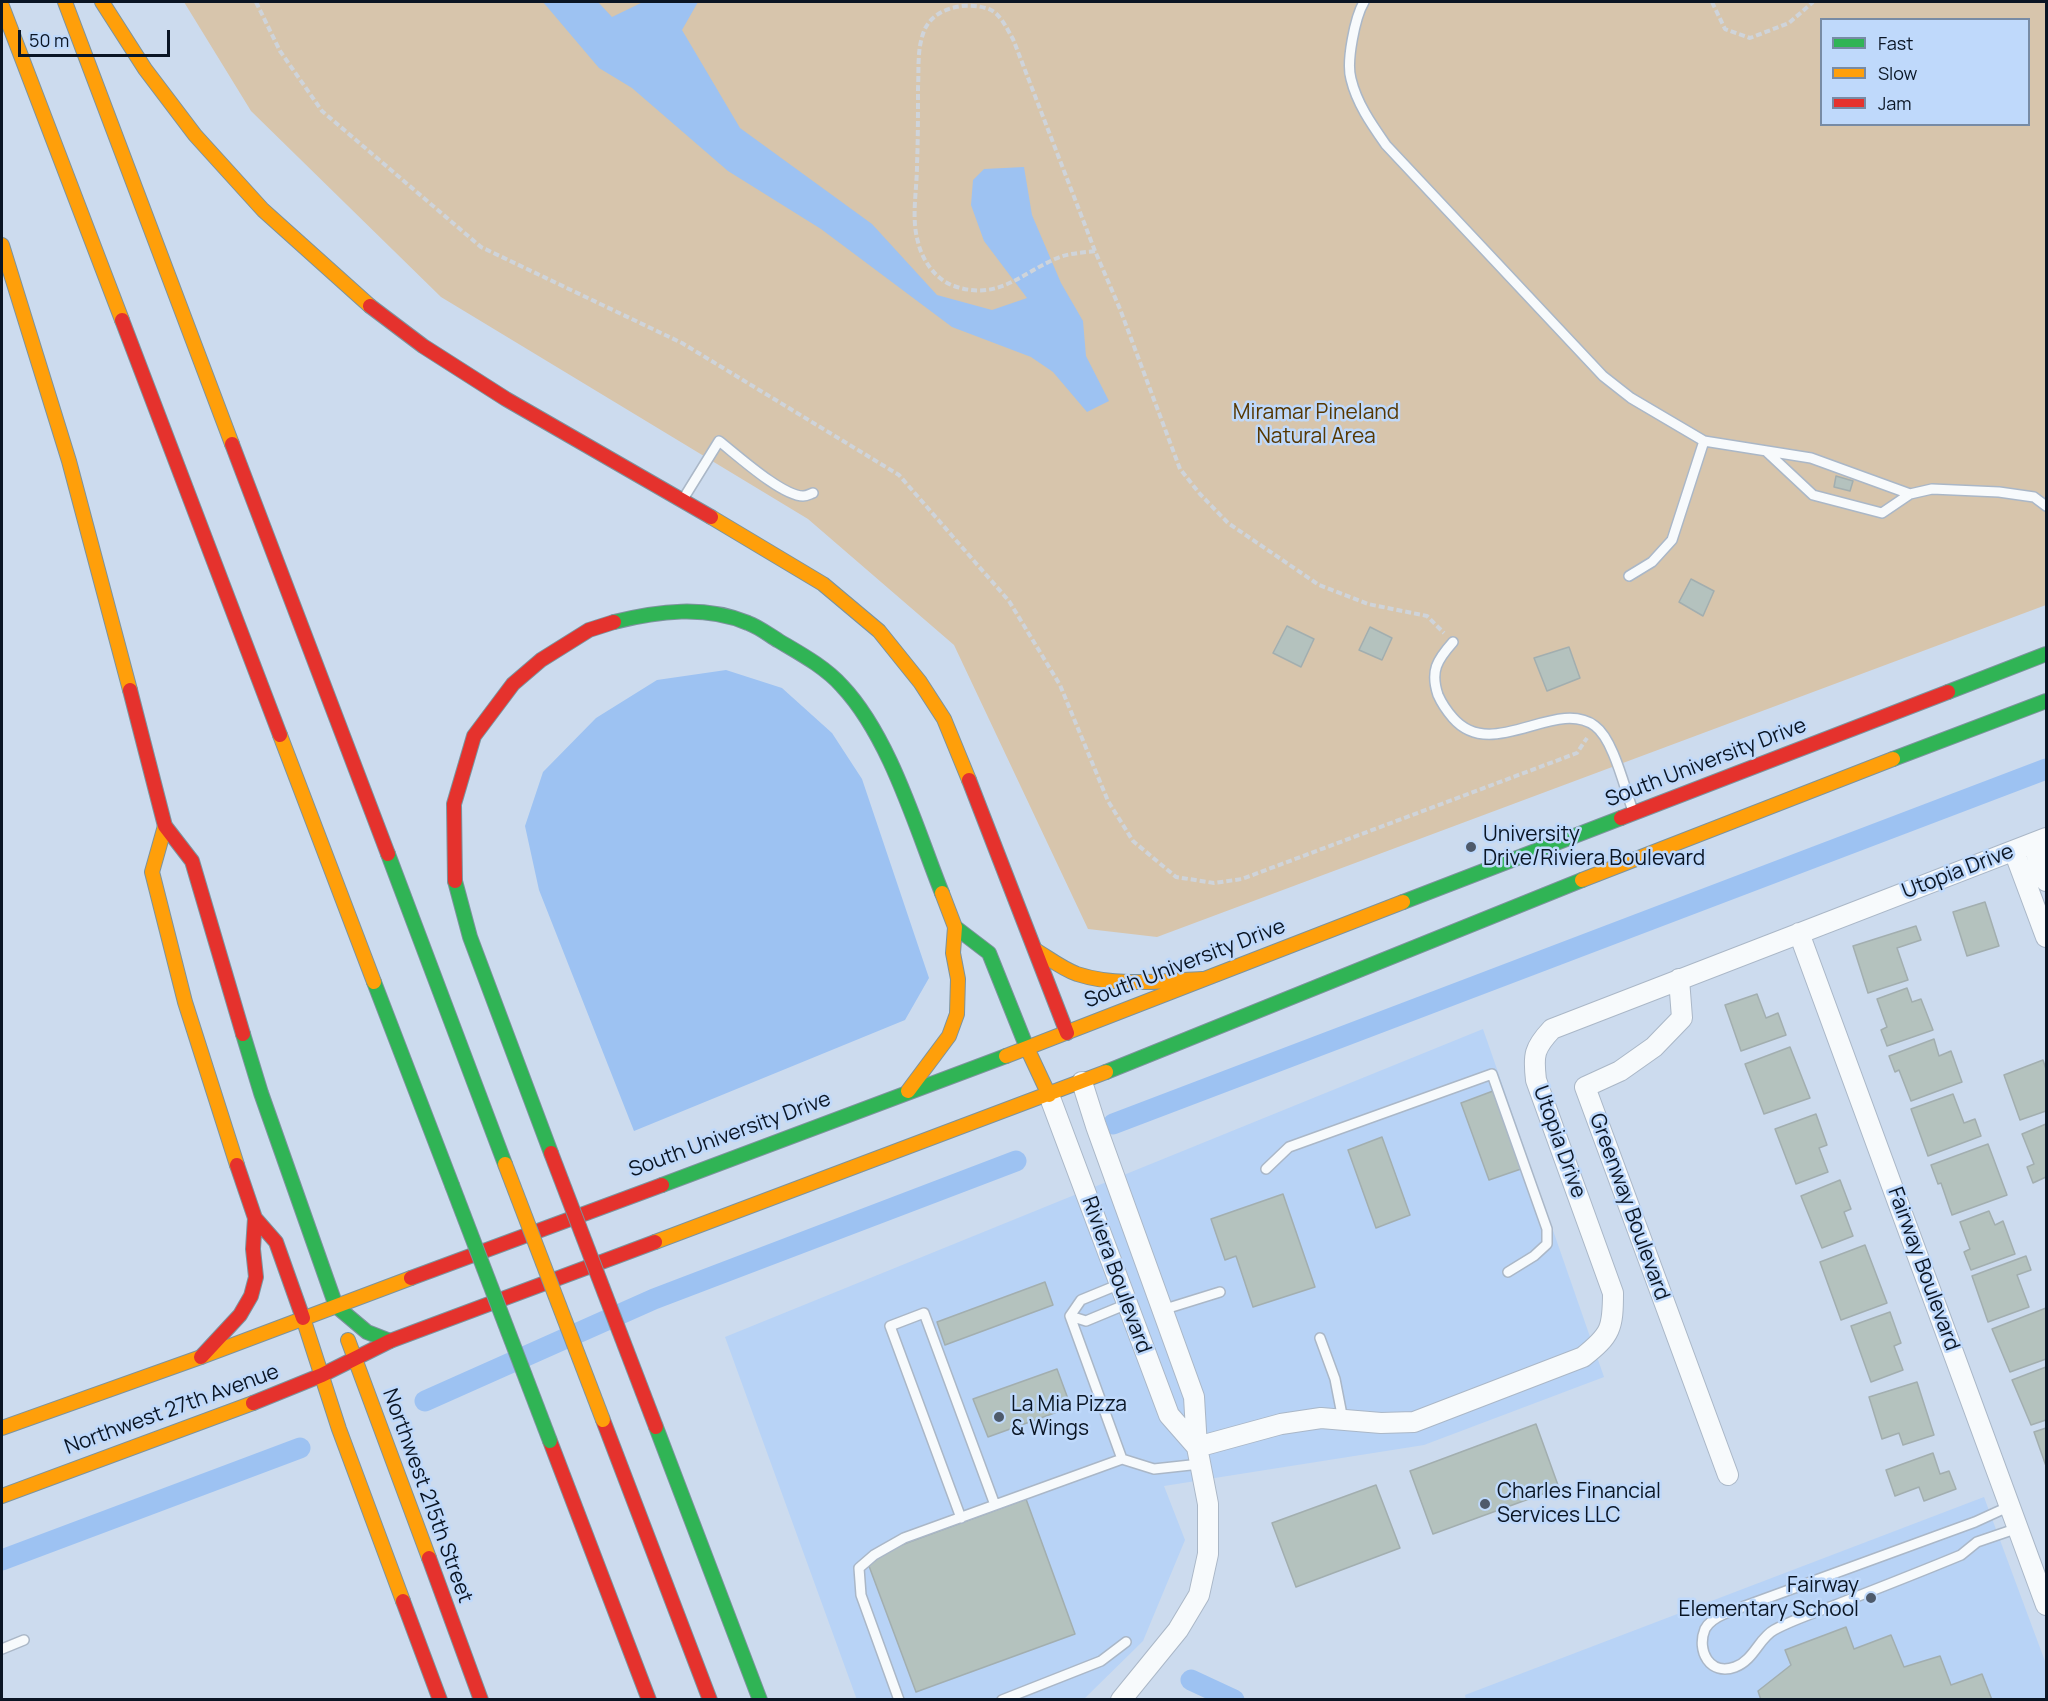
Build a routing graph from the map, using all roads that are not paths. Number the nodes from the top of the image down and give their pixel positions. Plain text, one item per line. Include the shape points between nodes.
1 (65, 2) edge
2 (102, 2) edge
3 (1364, 2) edge
4 (2, 6) edge
5 (2, 245) edge
6 (1704, 441) junction
7 (1767, 452) junction
8 (813, 493) dead end
9 (1910, 494) junction
10 (682, 500) junction
11 (2046, 506) edge
12 (1629, 576) dead end
13 (1453, 642) road end
14 (2046, 654) edge
15 (2046, 701) edge
16 (1634, 813) junction
17 (165, 826) junction
18 (2031, 844) edge
19 (2046, 881) edge
20 (955, 927) junction
21 (1799, 933) junction
22 (2046, 937) edge
23 (1037, 951) junction
24 (1202, 979) junction
25 (1679, 980) junction
26 (1069, 1038) junction
27 (1027, 1048) junction
28 (1081, 1077) junction
29 (908, 1091) junction
30 (1049, 1095) junction
31 (1266, 1169) dead end
32 (255, 1218) junction
33 (1508, 1272) dead end
34 (1120, 1284) junction
35 (1220, 1292) dead end
36 (1127, 1304) junction
37 (336, 1306) junction
38 (1162, 1310) junction
39 (1070, 1316) junction
40 (303, 1318) junction
41 (1320, 1338) dead end
42 (390, 1341) junction
43 (201, 1357) junction
44 (354, 1358) junction
45 (322, 1375) junction
46 (1343, 1420) junction
47 (2, 1428) edge
48 (1199, 1456) junction
49 (1122, 1459) junction
50 (1728, 1475) dead end
51 (2, 1496) edge
52 (995, 1505) junction
53 (2010, 1506) junction
54 (961, 1518) junction
55 (2018, 1528) junction
56 (2046, 1605) edge
57 (24, 1640) dead end
58 (1126, 1642) dead end
59 (2, 1649) edge
60 (1126, 1698) edge
61 (440, 1700) edge
62 (481, 1700) edge
63 (649, 1700) edge
64 (710, 1700) edge
65 (760, 1700) edge
66 (900, 1700) edge
67 (1002, 1700) edge

1 - 64 main road, bridge
2 - 10 main road via 145,69 195,135 264,210 361,298 423,345 506,399
3 - 6 lane via 1352,43 1350,78 1365,114 1386,145 1603,376 1631,398
4 - 63 main road, bridge
5 - 17 main road via 72,471
6 - 7 lane
6 - 12 lane via 1671,540 1652,562
7 - 9 lane via 1810,458
7 - 9 lane via 1813,495 1882,513
8 - 10 lane via 803,496 780,488 719,441
9 - 11 lane via 1932,489 1999,492 2034,497
10 - 23 main road via 823,584 879,631 920,682 944,719
13 - 16 lane via 1435,668 1435,684 1442,705 1459,725 1479,735 1566,719 1579,719 1595,726 1608,742
14 - 16 main road, South University Drive
15 - 28 main road
16 - 24 main road, South University Drive
17 - 32 main road via 152,872 192,1024
17 - 37 main road, Northwest 215th Street via 192,861 255,1074
18 - 19 street
18 - 21 street, Utopia Drive
18 - 22 street
20 - 27 main road via 988,953
20 - 29 main road via 957,1014 949,1036
20 - 65 main road, bridge via 894,771 861,708 841,684 813,661 749,624 693,611 653,613 589,630 541,660 513,684 474,736 454,804 454,876 470,937
21 - 25 street, Utopia Drive
21 - 53 street, Fairway Boulevard
23 - 24 main road via 1070,971 1092,978
23 - 26 main road
24 - 26 main road, South University Drive
25 - 46 street, Utopia Drive via 1552,1029 1540,1041 1534,1059 1536,1080 1613,1293 1613,1321 1602,1342 1583,1357 1414,1422
25 - 50 street, Greenway Boulevard via 1682,1018 1654,1047 1620,1071 1585,1087
26 - 27 main road, South University Drive
27 - 29 main road, South University Drive
27 - 30 main road
28 - 30 main road
28 - 38 street, Riviera Boulevard
29 - 37 main road, South University Drive
30 - 34 street, Riviera Boulevard
30 - 42 main road
31 - 33 lane via 1289,1147 1492,1074 1547,1229 1546,1244
32 - 40 main road via 276,1242
32 - 43 main road via 256,1277 251,1296 240,1315
34 - 36 street, Riviera Boulevard
34 - 39 lane via 1081,1300
35 - 38 lane
36 - 39 lane via 1086,1321
36 - 48 street, Riviera Boulevard via 1169,1415
37 - 40 main road, Northwest 27th Avenue
37 - 42 main road via 359,1328 376,1339
37 - 44 main road, Northwest 215th Street
38 - 48 street, Riviera Boulevard via 1194,1397
39 - 49 lane
40 - 43 main road, Northwest 27th Avenue
40 - 45 main road
41 - 46 lane via 1335,1379
42 - 44 main road
43 - 47 main road, Northwest 27th Avenue
44 - 45 main road, Northwest 27th Avenue
44 - 62 main road, Northwest 215th Street
45 - 51 main road, Northwest 27th Avenue
45 - 61 main road
46 - 48 street, Utopia Drive via 1322,1418 1281,1424
48 - 49 lane via 1154,1469
48 - 60 street, Riviera Boulevard via 1208,1504 1209,1554 1199,1595 1178,1630
49 - 52 lane
52 - 54 lane
52 - 54 lane via 924,1313 890,1326
53 - 55 street, Fairway Boulevard
53 - 55 lane via 1726,1612 1705,1628 1705,1655 1712,1666 1722,1670 1736,1667 1772,1631 1961,1556 1977,1542
54 - 66 lane via 903,1538 859,1568 861,1595
55 - 56 street, Fairway Boulevard
57 - 59 lane
58 - 67 lane via 1101,1661

